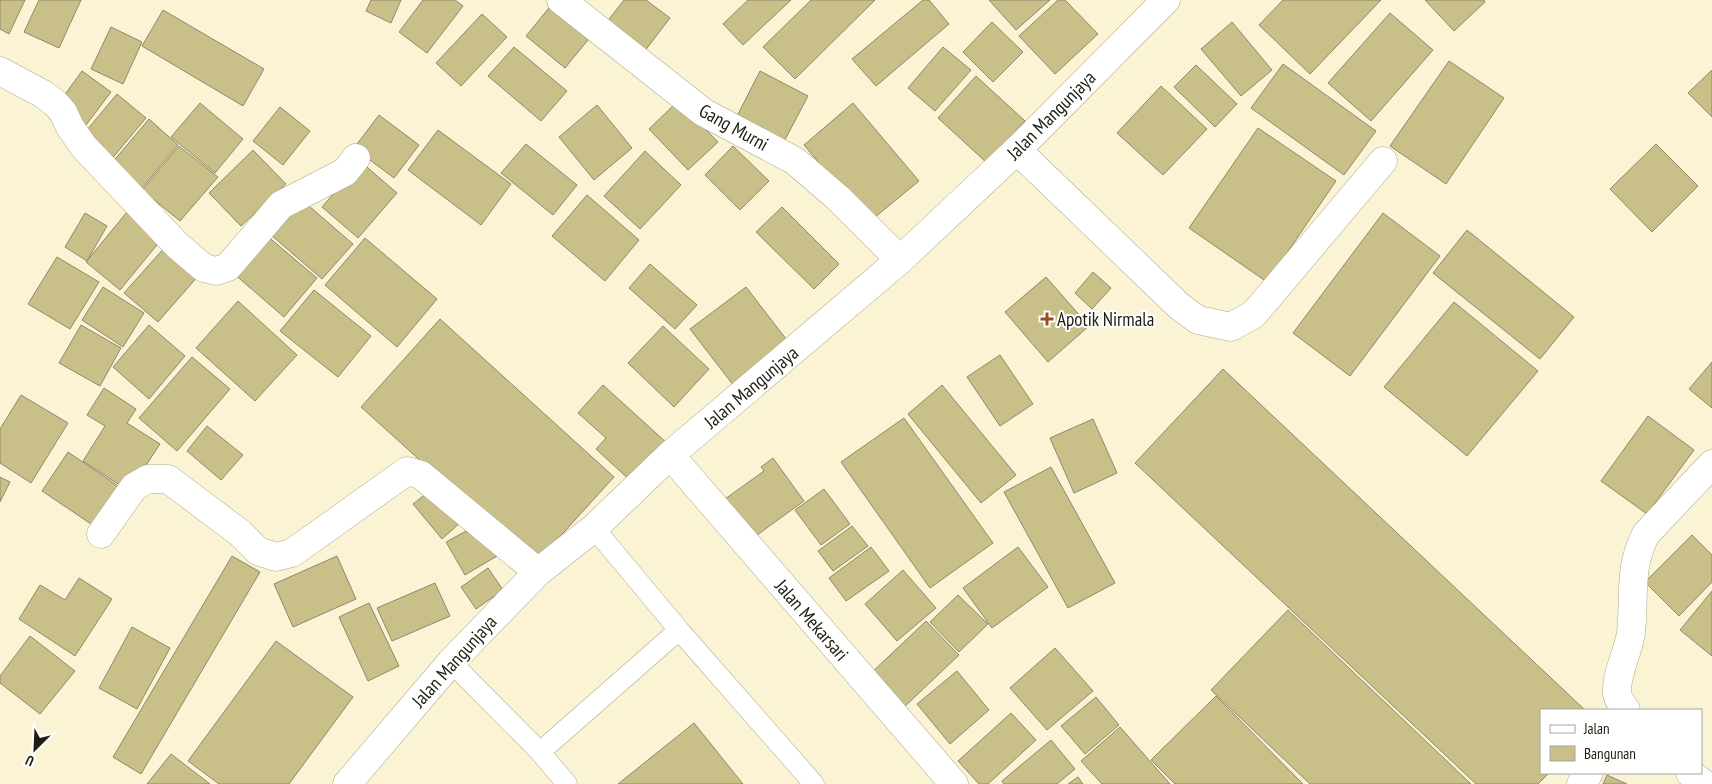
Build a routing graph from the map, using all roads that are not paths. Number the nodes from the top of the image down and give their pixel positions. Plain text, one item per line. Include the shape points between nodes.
1 (561, 0) edge
2 (1166, 0) edge
3 (0, 71) edge
4 (1017, 150) junction
5 (356, 158) dead end
6 (1383, 161) dead end
7 (900, 260) junction
8 (670, 455) junction
9 (1712, 464) edge
10 (594, 528) junction
11 (101, 534) dead end
12 (538, 572) junction
13 (679, 630) junction
14 (451, 662) junction
15 (1625, 709) edge
16 (540, 752) junction
17 (1691, 774) edge
18 (347, 784) edge
19 (567, 784) edge
20 (814, 784) edge
21 (954, 784) edge
22 (1704, 784) edge

1 - 7 street, Gang Murni via 703,112 795,161 838,198
2 - 4 street, Jalan Mangunjaya
3 - 5 street via 55,102 84,147 178,246 204,268 216,271 228,267 281,205 345,172
4 - 6 street via 1180,306 1198,320 1231,327 1254,314
4 - 7 street, Jalan Mangunjaya
7 - 8 street, Jalan Mangunjaya
8 - 10 street, Jalan Mangunjaya
8 - 21 street, Jalan Mekarsari
9 - 15 street via 1640,544 1633,572 1631,633 1618,682 1617,696
10 - 12 street, Jalan Mangunjaya
10 - 13 lane
11 - 12 street via 134,487 148,479 168,479 258,550 276,557 292,553 407,471 421,475
12 - 14 street, Jalan Mangunjaya
13 - 16 lane
13 - 20 lane
14 - 16 lane
14 - 18 street, Jalan Mangunjaya
16 - 19 lane
17 - 22 street

